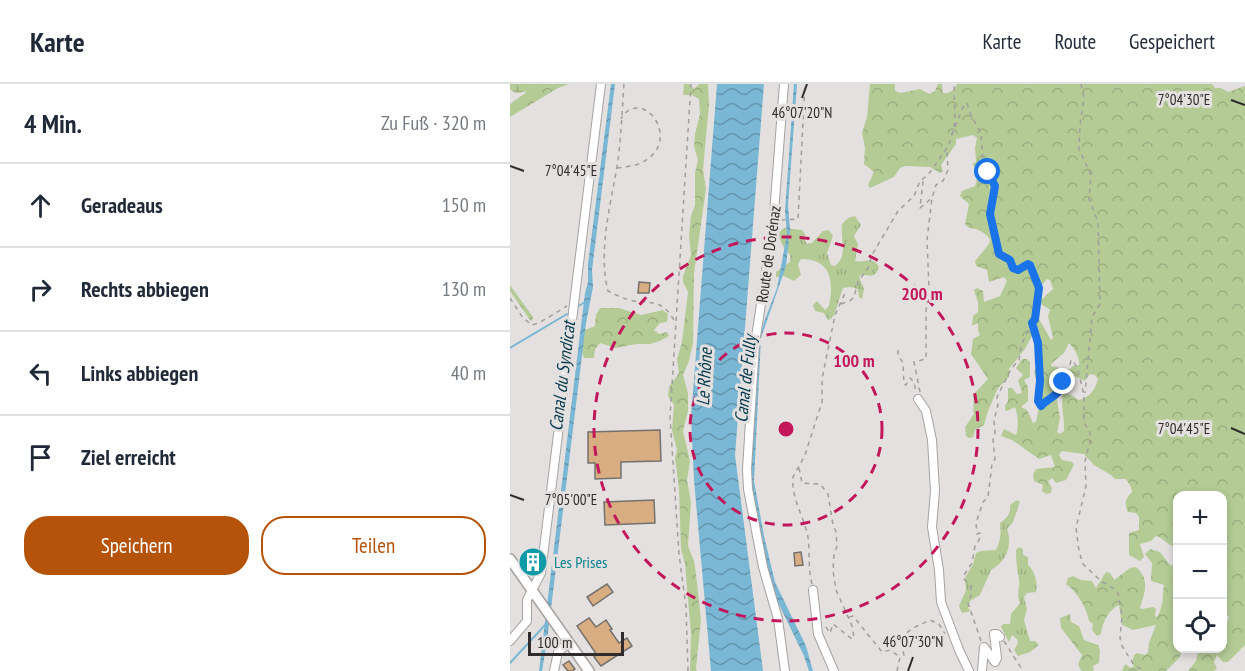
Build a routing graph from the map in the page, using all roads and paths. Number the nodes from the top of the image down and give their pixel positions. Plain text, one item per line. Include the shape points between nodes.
1 (601, 84) edge
2 (624, 84) edge
3 (691, 84) edge
4 (784, 84) edge
5 (806, 84) edge
6 (954, 84) edge
7 (1081, 84) edge
8 (621, 120) junction
9 (952, 135) junction
10 (946, 148) junction
11 (617, 168) junction
12 (923, 180) junction
13 (932, 198) junction
14 (774, 220) junction
15 (846, 291) dead end
16 (510, 298) edge
17 (574, 305) junction
18 (839, 305) junction
19 (1032, 323) junction
20 (676, 325) junction
21 (898, 350) dead end
22 (1084, 395) junction
23 (918, 399) junction
24 (799, 467) junction
25 (510, 559) edge
26 (813, 590) joint
27 (535, 594) junction
28 (816, 614) junction
29 (848, 618) junction
30 (945, 633) dead end
31 (1000, 637) joint
32 (510, 642) edge
33 (569, 642) junction
34 (984, 647) junction
35 (900, 657) junction
36 (554, 671) edge
37 (589, 671) edge
38 (688, 671) edge
39 (785, 671) edge
40 (834, 671) edge
41 (897, 671) edge
42 (969, 671) edge
43 (982, 671) edge
44 (1023, 671) edge
45 (1144, 671) edge

1 - 17 street
2 - 8 path
3 - 20 path
4 - 14 street, Route de Dorénaz
5 - 14 path via 798,219
6 - 9 path
7 - 22 path via 1084,98 1079,149 1091,175 1089,199 1098,222 1100,304 1092,317
8 - 11 path
8 - 11 path via 631,106 640,106 652,112 660,124 661,137 653,153 640,163
9 - 10 path
9 - 19 path via 968,103 981,133 983,160 995,186 990,214 999,254 1018,270 1030,265 1038,283
10 - 12 path
10 - 13 path via 948,170
11 - 20 path via 609,207 604,274 608,291 627,300 657,303 668,310
12 - 13 path via 919,207
12 - 18 path via 914,196 898,211 872,255 854,297
13 - 23 path via 927,240 927,360 914,362
14 - 39 street, Route de Dorénaz via 755,343 747,479 764,574 779,625
15 - 18 path
16 - 17 path via 532,325
17 - 27 street via 541,573
18 - 24 path via 824,367 822,402
19 - 22 path via 1038,343 1041,406 1063,387 1073,360
19 - 34 path via 1018,360 996,397 991,487 976,523 979,540 964,575 972,593 968,603 971,616
20 - 38 path via 670,417
21 - 23 path via 904,384 912,380
22 - 45 path via 1084,423 1091,438 1076,528 1079,551 1083,564 1118,593 1122,646 1134,665
23 - 42 street via 926,411 932,440 932,527 941,602
24 - 26 path via 792,483 807,532
24 - 29 path via 802,483 820,484 828,494 836,539 836,590
25 - 27 main road
26 - 28 street
27 - 32 street via 527,600 526,621
27 - 33 main road
28 - 29 path via 830,633 833,624 852,639
28 - 40 street via 818,634
29 - 35 path via 853,616 882,652 890,650
30 - 35 path via 930,620 913,628 900,638 904,655
31 - 34 street via 994,634 995,662
31 - 44 path
33 - 36 street via 558,652
33 - 37 main road
34 - 43 street
35 - 41 path

